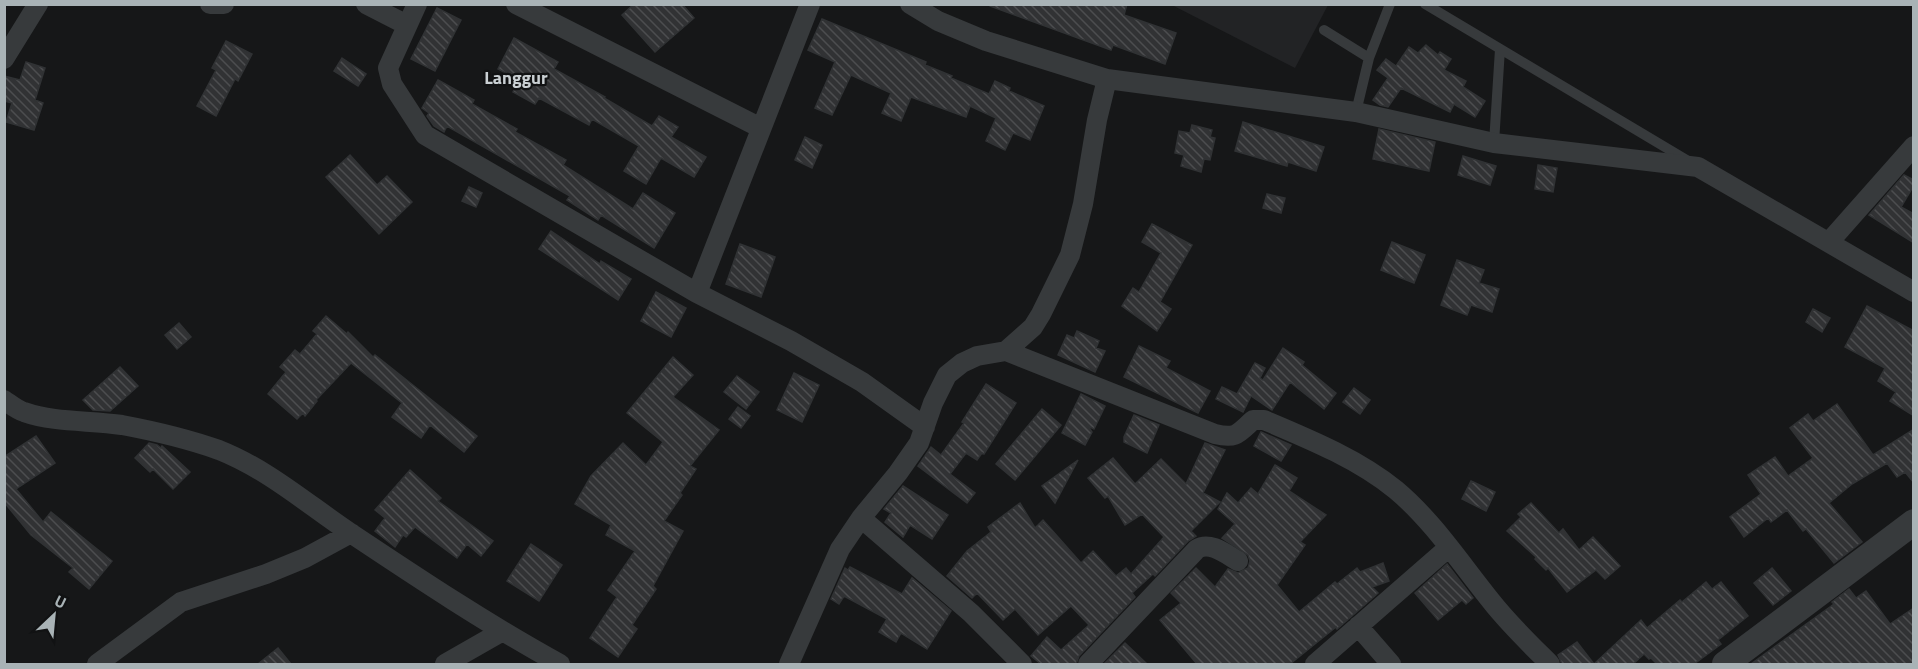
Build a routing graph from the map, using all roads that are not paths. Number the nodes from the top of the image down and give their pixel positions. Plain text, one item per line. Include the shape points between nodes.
1 (38, 4) edge
2 (210, 4) edge
3 (224, 4) edge
4 (366, 4) edge
5 (417, 4) edge
6 (516, 4) edge
7 (810, 4) edge
8 (910, 4) edge
9 (1390, 4) edge
10 (1425, 4) edge
11 (406, 25) junction
12 (1324, 30) dead end
13 (1500, 49) junction
14 (1369, 58) junction
15 (4, 59) edge
16 (1107, 79) junction
17 (1356, 112) junction
18 (760, 128) junction
19 (1494, 143) junction
20 (1914, 146) edge
21 (1698, 167) junction
22 (1829, 242) junction
23 (697, 292) junction
24 (1914, 292) edge
25 (1006, 351) junction
26 (4, 400) edge
27 (925, 427) junction
28 (861, 518) junction
29 (1914, 522) edge
30 (351, 533) junction
31 (1448, 548) junction
32 (1238, 561) dead end
33 (1358, 627) junction
34 (501, 632) junction
35 (96, 664) edge
36 (445, 664) edge
37 (560, 664) edge
38 (789, 664) edge
39 (1023, 664) edge
40 (1088, 664) edge
41 (1315, 664) edge
42 (1391, 664) edge
43 (1550, 664) edge
44 (1725, 664) edge

1 - 15 street
2 - 3 street
4 - 11 street
5 - 11 street
6 - 18 street
7 - 18 street
8 - 16 street via 977,38
9 - 14 lane
10 - 13 lane
11 - 23 street via 390,61 389,76 429,139
12 - 14 lane
13 - 19 lane
13 - 21 lane
14 - 17 lane
16 - 17 street
16 - 25 street via 1070,255 1033,327
17 - 19 street
18 - 23 street
19 - 21 street
20 - 22 street
21 - 22 street
22 - 24 street
23 - 27 street via 862,382
25 - 27 street via 976,356 947,375
25 - 31 street via 1215,434 1233,436 1258,419 1275,424 1330,450 1397,491
26 - 30 street via 21,412 130,427 218,450 255,466
27 - 28 street via 908,460
28 - 38 street via 831,565
28 - 39 street via 971,613
29 - 44 street
30 - 34 street
30 - 35 street via 266,574 182,602
31 - 33 street
31 - 43 street via 1493,604
32 - 40 street via 1209,546 1197,549
33 - 41 street
33 - 42 street
34 - 36 street
34 - 37 street

